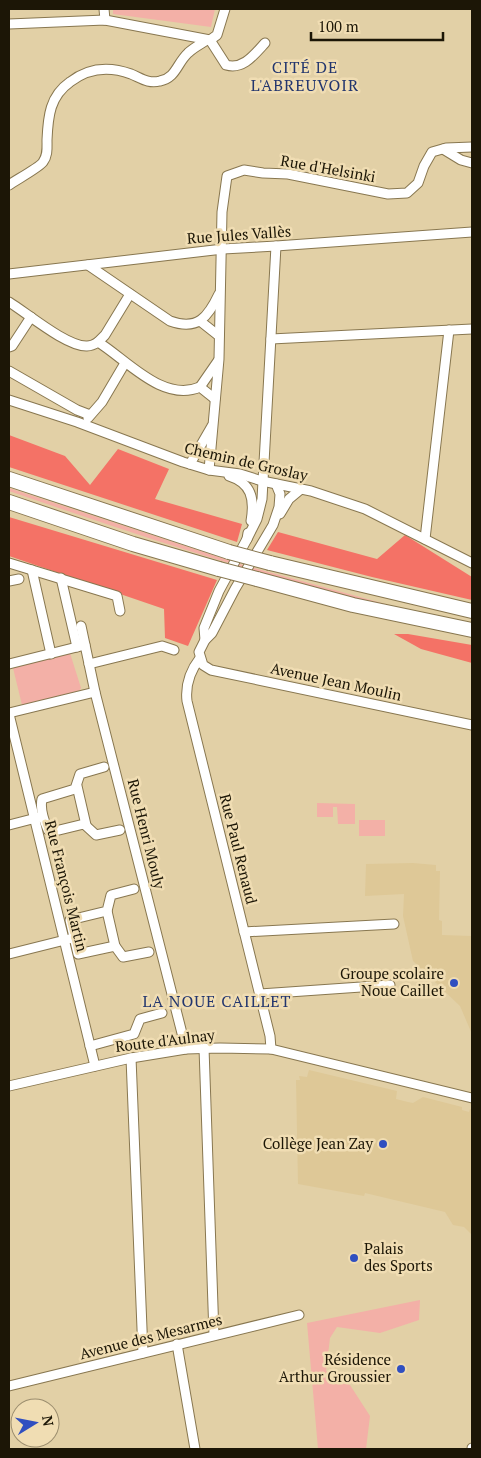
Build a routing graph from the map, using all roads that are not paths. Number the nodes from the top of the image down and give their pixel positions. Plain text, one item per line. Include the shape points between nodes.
1 (104, 9) edge
2 (225, 9) edge
3 (105, 20) junction
4 (9, 24) edge
5 (209, 40) junction
6 (265, 43) dead end
7 (472, 146) edge
8 (443, 149) junction
9 (472, 163) edge
10 (9, 185) edge
11 (472, 232) edge
12 (276, 246) junction
13 (222, 249) junction
14 (88, 265) junction
15 (9, 274) edge
16 (222, 288) junction
17 (130, 294) junction
18 (9, 302) edge
19 (31, 317) junction
20 (200, 320) junction
21 (472, 328) edge
22 (449, 330) junction
23 (219, 336) junction
24 (271, 340) junction
25 (98, 342) junction
26 (9, 347) edge
27 (219, 359) junction
28 (125, 363) junction
29 (9, 371) edge
30 (200, 388) junction
31 (215, 399) junction
32 (9, 400) edge
33 (90, 414) junction
34 (213, 424) junction
35 (85, 425) junction
36 (190, 464) junction
37 (209, 470) junction
38 (9, 479) edge
39 (262, 481) junction
40 (276, 484) junction
41 (301, 489) junction
42 (9, 502) edge
43 (273, 525) junction
44 (247, 539) junction
45 (425, 539) junction
46 (9, 563) edge
47 (472, 563) edge
48 (32, 570) junction
49 (61, 578) junction
50 (19, 579) dead end
51 (9, 581) edge
52 (120, 611) dead end
53 (472, 611) edge
54 (80, 626) dead end
55 (472, 630) edge
56 (205, 640) junction
57 (81, 646) junction
58 (174, 650) dead end
59 (51, 654) junction
60 (200, 658) junction
61 (9, 664) edge
62 (89, 664) junction
63 (96, 692) junction
64 (9, 713) edge
65 (472, 726) edge
66 (104, 767) dead end
67 (77, 786) junction
68 (39, 817) junction
69 (9, 825) edge
70 (86, 825) junction
71 (120, 830) dead end
72 (134, 889) dead end
73 (107, 911) junction
74 (394, 924) dead end
75 (244, 932) junction
76 (69, 938) junction
77 (115, 946) junction
78 (149, 952) dead end
79 (9, 954) edge
80 (390, 985) dead end
81 (260, 994) junction
82 (162, 1013) dead end
83 (90, 1046) junction
84 (204, 1048) junction
85 (271, 1048) junction
86 (186, 1049) junction
87 (131, 1058) junction
88 (95, 1066) junction
89 (9, 1086) edge
90 (472, 1098) edge
91 (299, 1315) dead end
92 (214, 1335) junction
93 (177, 1344) junction
94 (143, 1353) junction
95 (9, 1386) edge
96 (195, 1449) edge

1 - 3 street
2 - 5 street via 217,35
3 - 4 street
3 - 5 street
5 - 6 street via 226,65 231,67 254,56
5 - 10 street via 189,51 173,75 161,81 150,82 106,68 83,74 69,82 50,106 47,154 42,164
7 - 8 street
8 - 9 street
8 - 13 street, Rue d'Helsinki via 432,152 418,183 407,194 388,194 288,174 244,170 227,176 222,212
11 - 12 street, Rue Jules Vallès
12 - 13 street, Rue Jules Vallès
12 - 24 street
13 - 14 street, Rue Jules Vallès
13 - 16 street
14 - 15 street, Rue Jules Vallès
14 - 17 street
16 - 20 street via 206,317
16 - 23 street
17 - 20 street via 179,324 193,324
17 - 25 street
18 - 19 street
19 - 25 street via 78,345
19 - 26 street
20 - 23 street
21 - 22 street
22 - 24 street
22 - 45 street
23 - 27 street
24 - 39 street
25 - 28 street
27 - 30 street
27 - 31 street
28 - 30 street via 168,390 180,392
28 - 33 street via 102,402
29 - 33 street via 77,410
30 - 31 street
31 - 34 street
32 - 35 street, Chemin de Groslay
33 - 35 street
34 - 36 street
34 - 37 street
35 - 36 street, Chemin de Groslay
36 - 37 street, Chemin de Groslay
37 - 39 street, Chemin de Groslay
37 - 44 street via 239,480 248,487 253,510
38 - 53 highway, bridge via 270,564
39 - 40 street, Chemin de Groslay
39 - 44 street via 257,519
40 - 41 street, Chemin de Groslay
40 - 43 street via 280,494
41 - 43 street via 289,499
41 - 45 street, Chemin de Groslay via 364,509
42 - 55 highway, bridge via 133,544 257,579 353,605
43 - 56 street
44 - 56 street via 219,591 204,628
45 - 47 street, Chemin de Groslay
46 - 48 street
48 - 49 street
48 - 59 street
49 - 52 street via 117,596
49 - 57 street
50 - 51 street
54 - 57 street, Rue Henri Mouly
56 - 60 street, Rue Paul Renaud via 199,652
57 - 59 street
57 - 62 street, Rue Henri Mouly
58 - 62 street via 162,646
59 - 61 street
60 - 65 street, Avenue Jean Moulin via 210,670
60 - 75 street, Rue Paul Renaud via 190,672 187,697
62 - 63 street, Rue Henri Mouly
63 - 64 street
63 - 86 street, Rue Henri Mouly
64 - 68 street, Rue François Martin
66 - 67 street via 80,774
67 - 68 street via 42,799
67 - 70 street
68 - 69 street
68 - 70 street via 51,832
68 - 76 street, Rue François Martin
70 - 71 street via 96,835
72 - 73 street via 111,895
73 - 76 street via 70,920
73 - 77 street
74 - 75 street
75 - 81 street, Rue Paul Renaud
76 - 77 street via 78,954
76 - 79 street
76 - 83 street, Rue François Martin
77 - 78 street via 123,957
80 - 81 street
81 - 85 street, Rue Paul Renaud
82 - 83 street via 140,1019 134,1034
83 - 88 street, Rue François Martin
84 - 85 street, Route d'Aulnay
84 - 86 street, Route d'Aulnay
84 - 92 street
85 - 90 street, Route d'Aulnay
86 - 87 street, Route d'Aulnay
87 - 88 street, Route d'Aulnay
87 - 94 street
88 - 89 street, Route d'Aulnay
91 - 92 street, Avenue des Mesarmes
92 - 93 street, Avenue des Mesarmes
93 - 94 street, Avenue des Mesarmes
93 - 96 street
94 - 95 street, Avenue des Mesarmes

